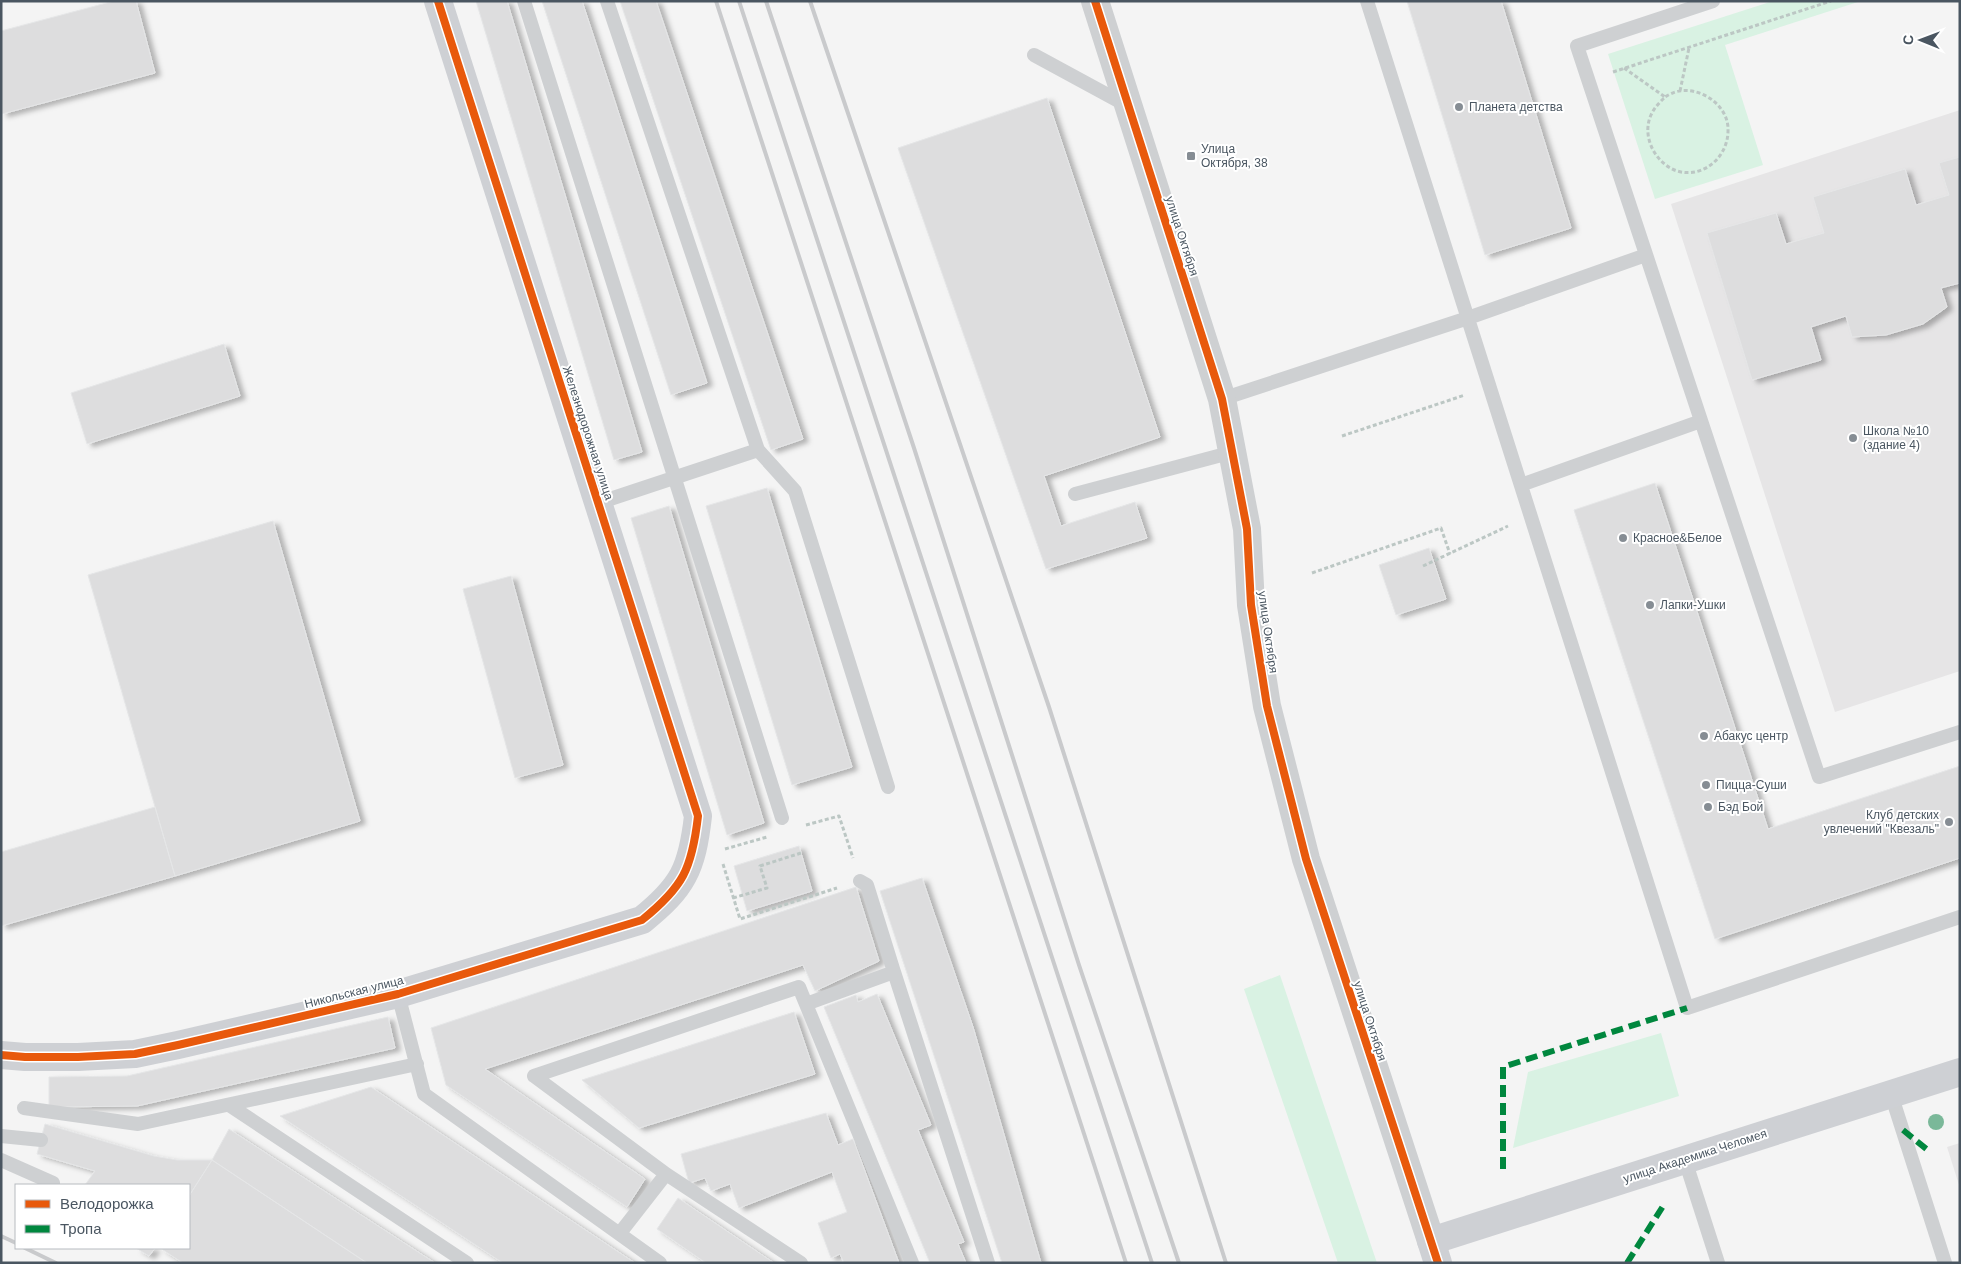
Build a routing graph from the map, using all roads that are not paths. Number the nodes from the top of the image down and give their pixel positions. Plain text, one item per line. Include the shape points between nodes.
1 (438, 1) edge
2 (524, 1) edge
3 (607, 1) edge
4 (1095, 1) edge
5 (1367, 1) edge
6 (1713, 1) edge
7 (1034, 55) dead end
8 (1129, 106) junction
9 (1646, 255) junction
10 (1468, 318) junction
11 (1222, 399) junction
12 (1701, 421) junction
13 (758, 450) junction
14 (1233, 452) junction
15 (675, 478) junction
16 (1521, 485) junction
17 (1075, 494) dead end
18 (598, 503) junction
19 (1960, 732) edge
20 (888, 787) dead end
21 (782, 818) dead end
22 (686, 873) joint
23 (860, 881) road end
24 (1960, 917) edge
25 (894, 972) junction
26 (398, 994) junction
27 (806, 1004) junction
28 (1, 1055) edge
29 (417, 1064) junction
30 (1960, 1072) edge
31 (1891, 1094) junction
32 (229, 1105) junction
33 (24, 1108) dead end
34 (1, 1136) edge
35 (41, 1140) dead end
36 (1, 1160) edge
37 (1685, 1160) junction
38 (666, 1174) junction
39 (53, 1183) dead end
40 (620, 1233) junction
41 (1435, 1252) edge
42 (467, 1263) edge
43 (660, 1263) edge
44 (800, 1263) edge
45 (912, 1263) edge
46 (988, 1263) edge
47 (1718, 1263) edge
48 (1945, 1263) edge

1 - 18 street, Железнодорожная улица
2 - 15 lane
3 - 13 lane
4 - 8 street, улица Октября
5 - 10 lane
6 - 9 lane via 1577,46
7 - 8 lane
8 - 11 street, улица Октября
9 - 10 lane
9 - 12 lane
10 - 11 lane
10 - 16 lane
11 - 14 street, улица Октября
12 - 16 lane
12 - 19 lane via 1819,778
13 - 15 lane
13 - 20 lane via 795,491
14 - 17 lane
14 - 41 street, улица Октября via 1247,529 1252,605 1272,725 1306,859
15 - 18 lane
15 - 21 lane
16 - 24 lane via 1687,1008
18 - 22 street, Железнодорожная улица via 698,816 695,846
22 - 26 street, Никольская улица via 665,901 642,920
23 - 25 lane via 868,885
25 - 27 lane
25 - 46 lane
26 - 28 street, Никольская улица via 135,1054 78,1057
26 - 29 lane
27 - 38 lane via 799,987 534,1076
27 - 45 lane
29 - 32 lane
29 - 40 lane via 424,1094
30 - 31 street, улица Академика Челомея
31 - 37 street, улица Академика Челомея
31 - 48 lane
32 - 33 lane via 138,1124
32 - 42 lane
34 - 35 lane
36 - 39 lane
37 - 41 street, улица Академика Челомея
37 - 47 lane
38 - 40 lane
38 - 44 lane
40 - 43 lane

